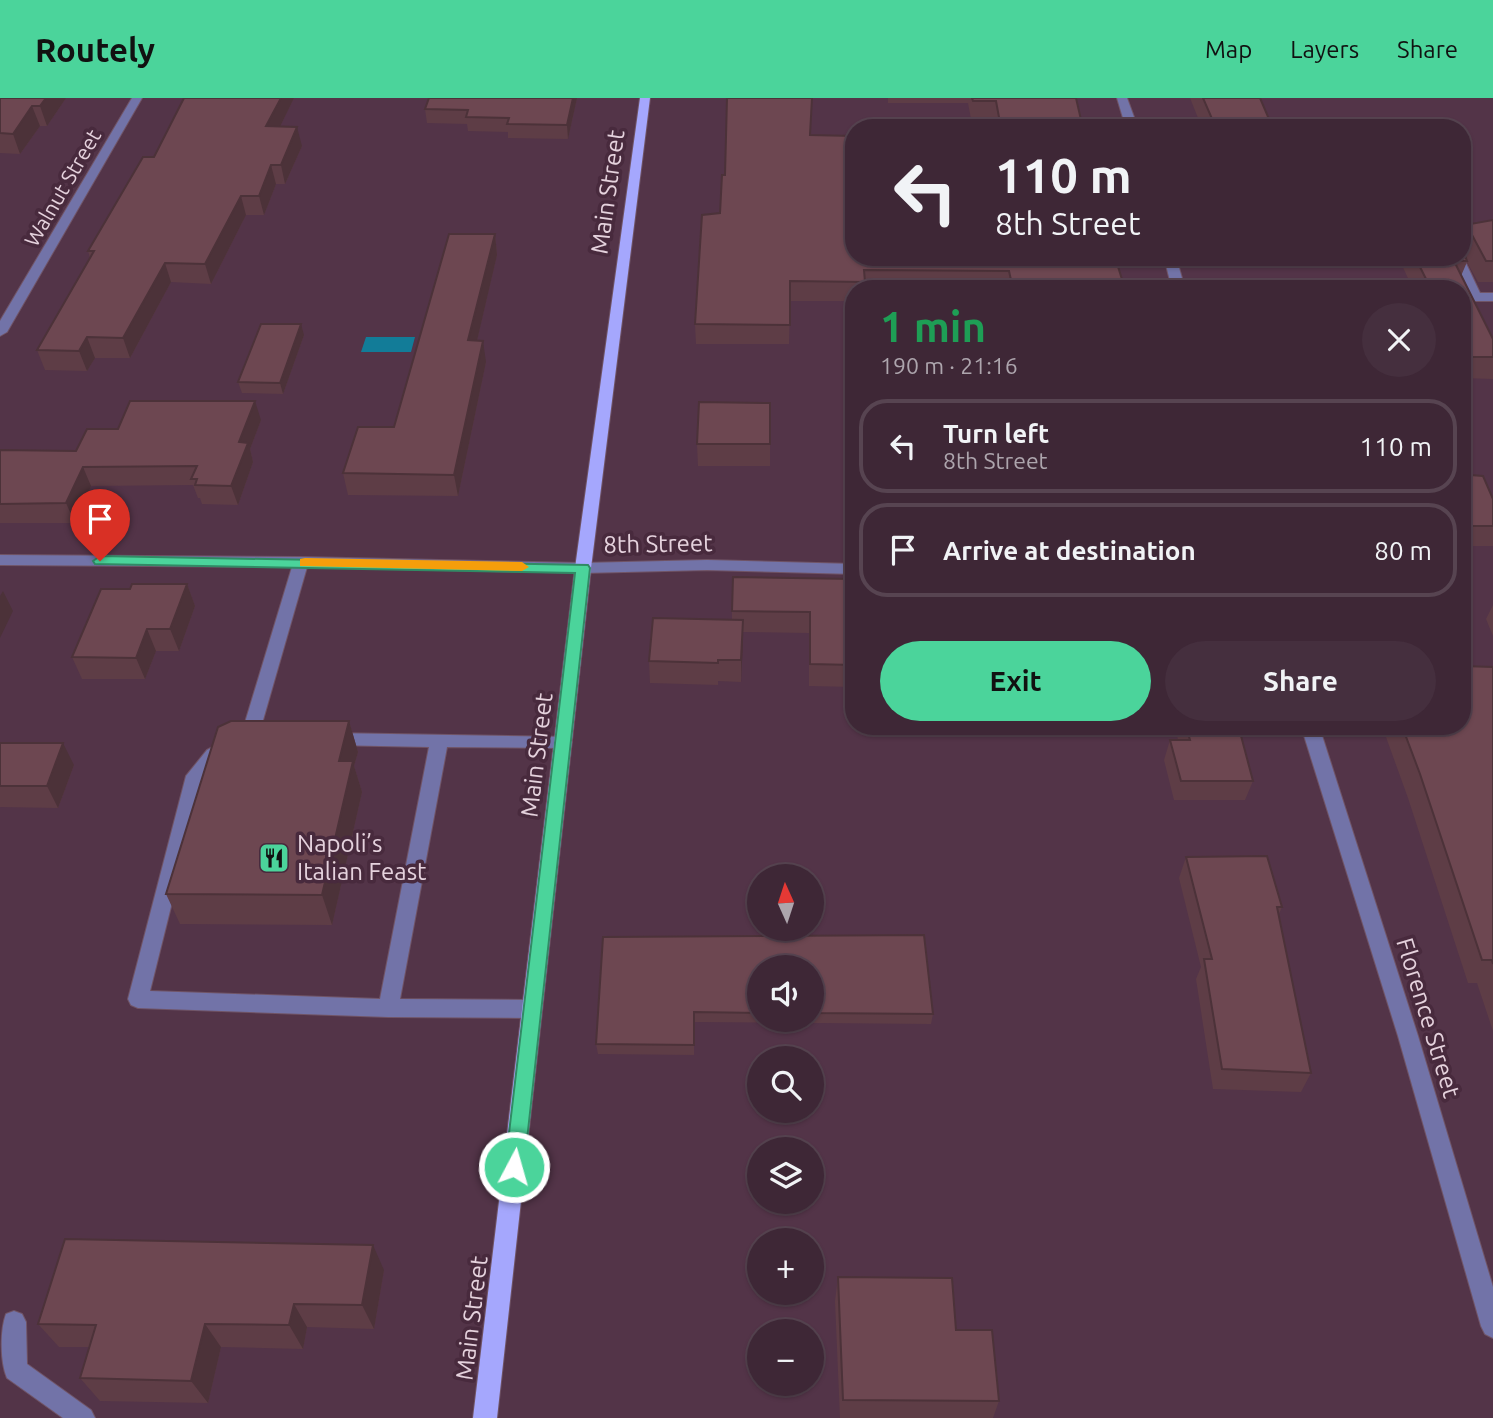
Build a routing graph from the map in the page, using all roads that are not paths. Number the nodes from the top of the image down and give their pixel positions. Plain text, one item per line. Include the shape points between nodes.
1 (137, 98) edge
2 (645, 98) edge
3 (1122, 98) edge
4 (1129, 119) edge
5 (1471, 297) edge
6 (1493, 297) edge
7 (0, 332) edge
8 (0, 560) edge
9 (301, 562) junction
10 (583, 568) junction
11 (845, 569) edge
12 (1313, 735) edge
13 (249, 738) junction
14 (276, 739) edge
15 (317, 739) edge
16 (439, 741) junction
17 (564, 742) junction
18 (388, 1008) junction
19 (533, 1009) junction
20 (14, 1322) dead end
21 (1493, 1326) edge
22 (83, 1418) edge
23 (482, 1418) edge

1 - 7 street, Walnut Street
2 - 10 main road, Main Street
3 - 4 street
5 - 6 street
8 - 9 street, 8th Street
9 - 10 street, 8th Street
9 - 13 street
10 - 11 street, 8th Street
10 - 17 main road, Main Street
12 - 21 street, Florence Street
13 - 14 street
13 - 18 street via 213,755 195,776 138,999
15 - 16 street
16 - 17 street
16 - 18 street
17 - 19 main road, Main Street
18 - 19 street
19 - 23 main road, Main Street
20 - 22 street via 15,1370

